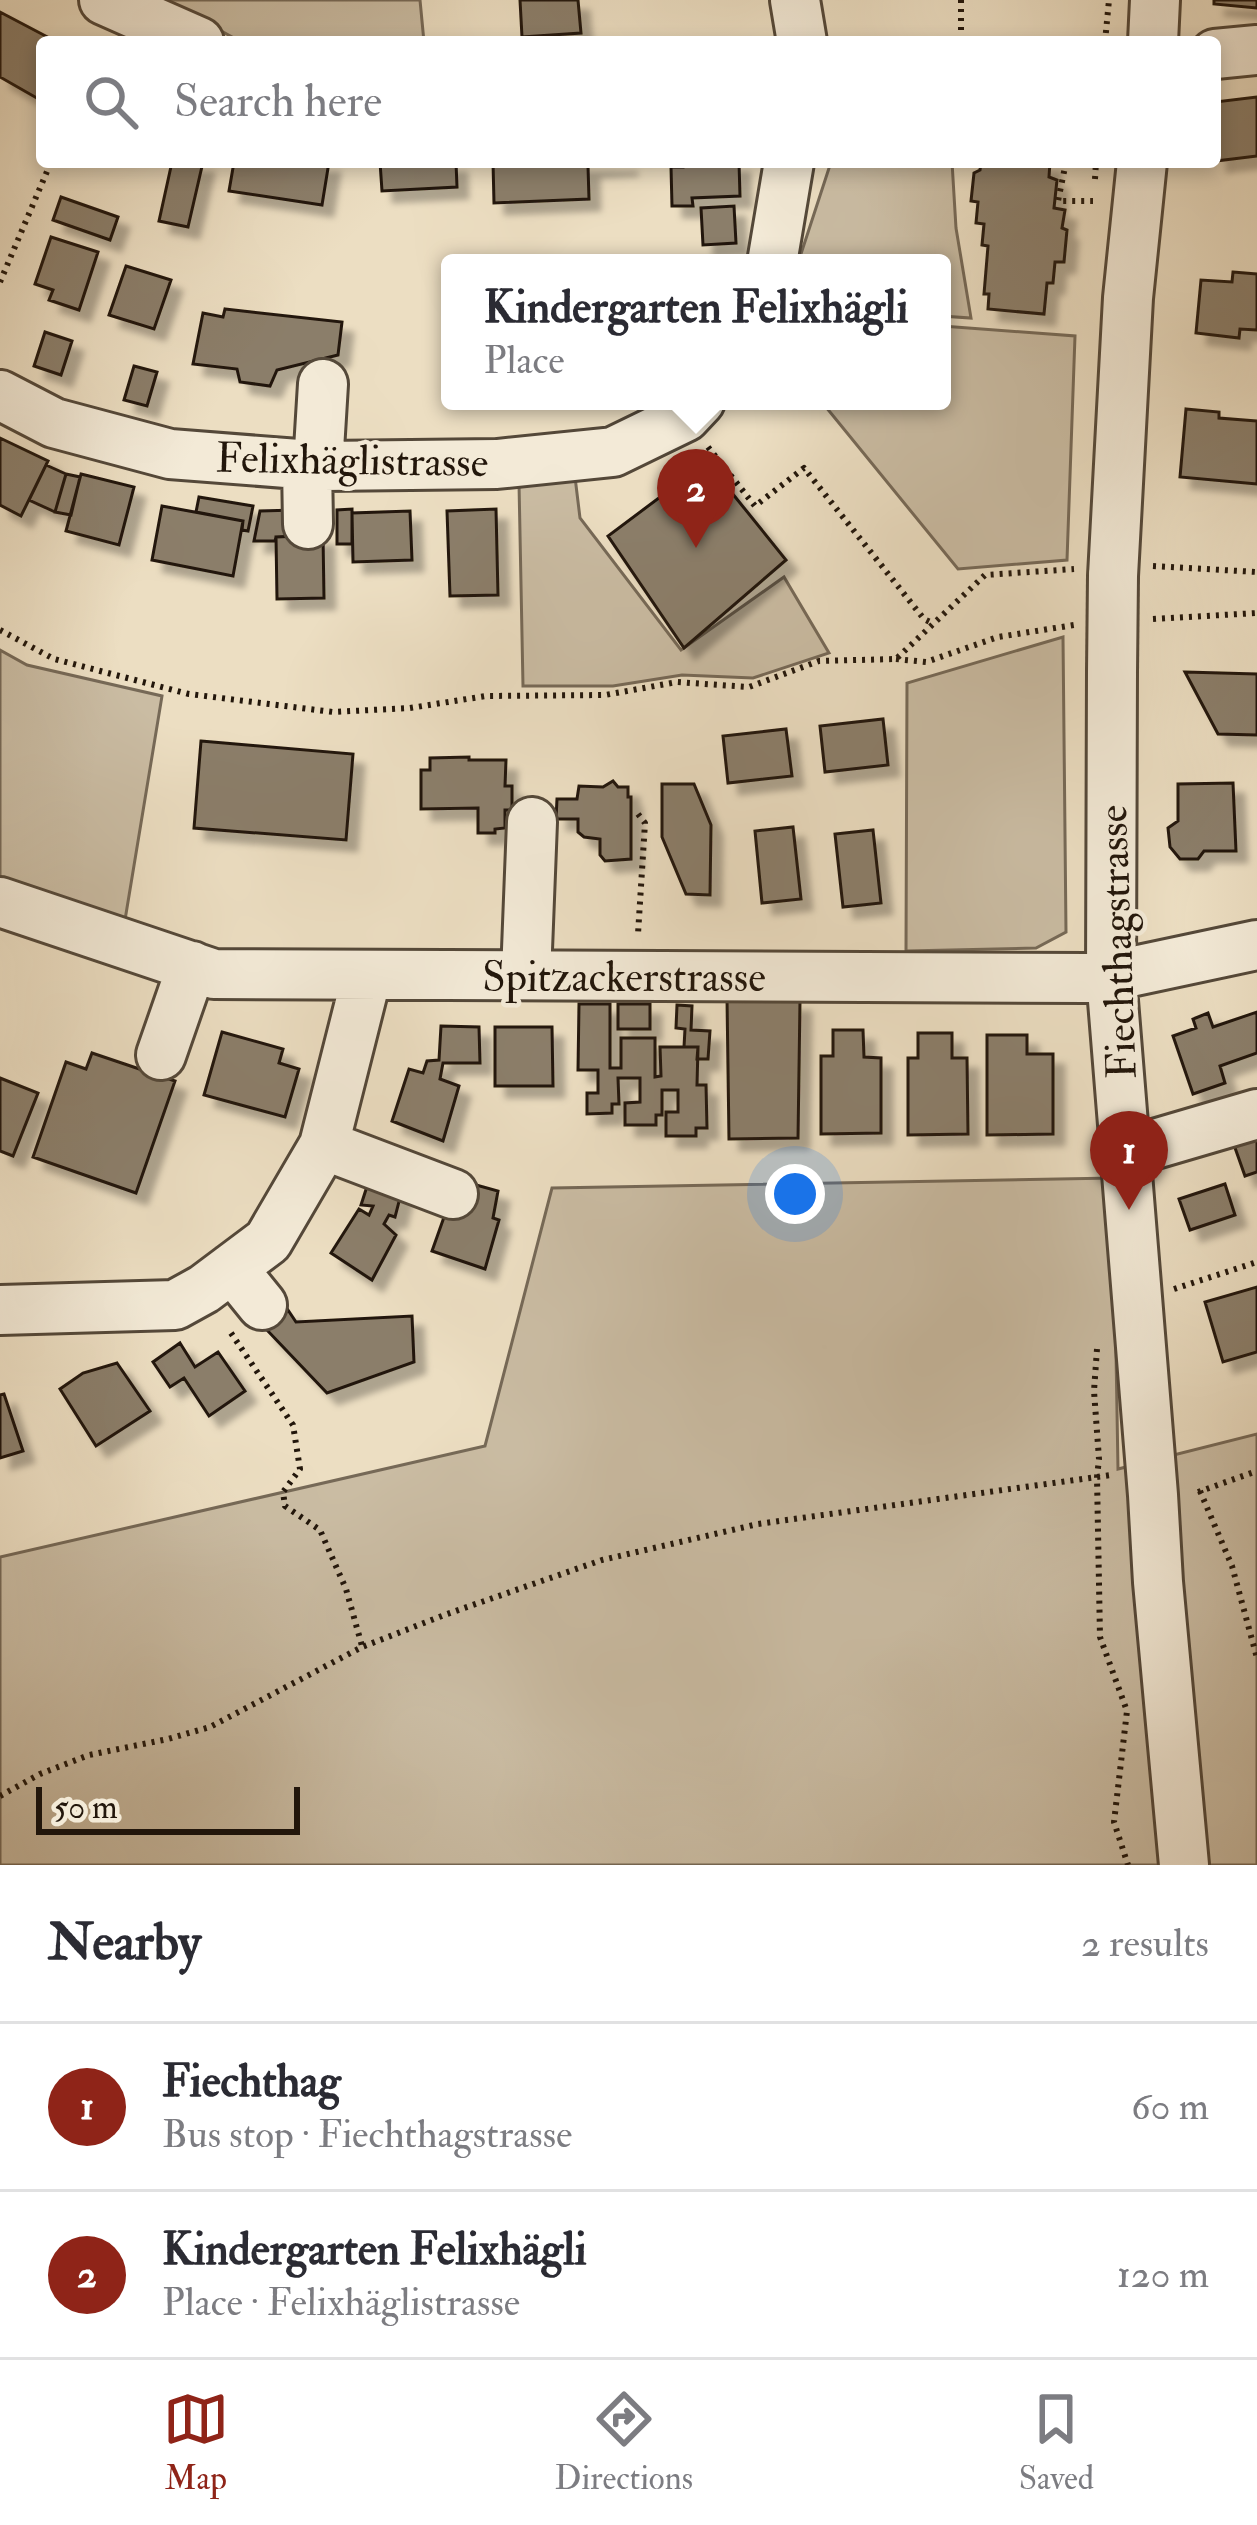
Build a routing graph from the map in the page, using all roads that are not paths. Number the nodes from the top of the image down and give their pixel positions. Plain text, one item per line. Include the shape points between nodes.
1 (104, 0) edge
2 (795, 0) edge
3 (1155, 0) edge
4 (185, 36) edge
5 (801, 36) edge
6 (1153, 36) edge
7 (1257, 50) edge
8 (1221, 53) edge
9 (788, 168) edge
10 (1141, 168) edge
11 (774, 254) edge
12 (323, 384) dead end
13 (0, 395) edge
14 (690, 410) edge
15 (313, 465) junction
16 (308, 524) dead end
17 (532, 822) dead end
18 (0, 902) edge
19 (1257, 945) edge
20 (192, 966) junction
21 (367, 975) junction
22 (526, 975) junction
23 (1111, 976) junction
24 (161, 1054) dead end
25 (1257, 1114) edge
26 (324, 1144) junction
27 (1125, 1150) junction
28 (453, 1194) dead end
29 (0, 1310) edge
30 (1184, 1865) edge

1 - 4 street
2 - 5 street
3 - 6 street
7 - 8 street
9 - 11 street
10 - 23 street, Fiechthagstrasse, bridge via 1114,570
12 - 15 street
13 - 15 street, Felixhäglistrasse via 54,423 170,454
14 - 15 street, Felixhäglistrasse via 613,452 497,464
15 - 16 street
17 - 22 street
18 - 20 street, Spitzackerstrasse
19 - 23 street, Spitzackerstrasse
20 - 21 street, Spitzackerstrasse via 214,974
20 - 24 street
21 - 22 street, Spitzackerstrasse
21 - 26 street
22 - 23 street, Spitzackerstrasse
23 - 27 street, Fiechthagstrasse
25 - 27 street
26 - 28 street
26 - 29 street via 233,1287 175,1305
27 - 30 street, Fiechthagstrasse

